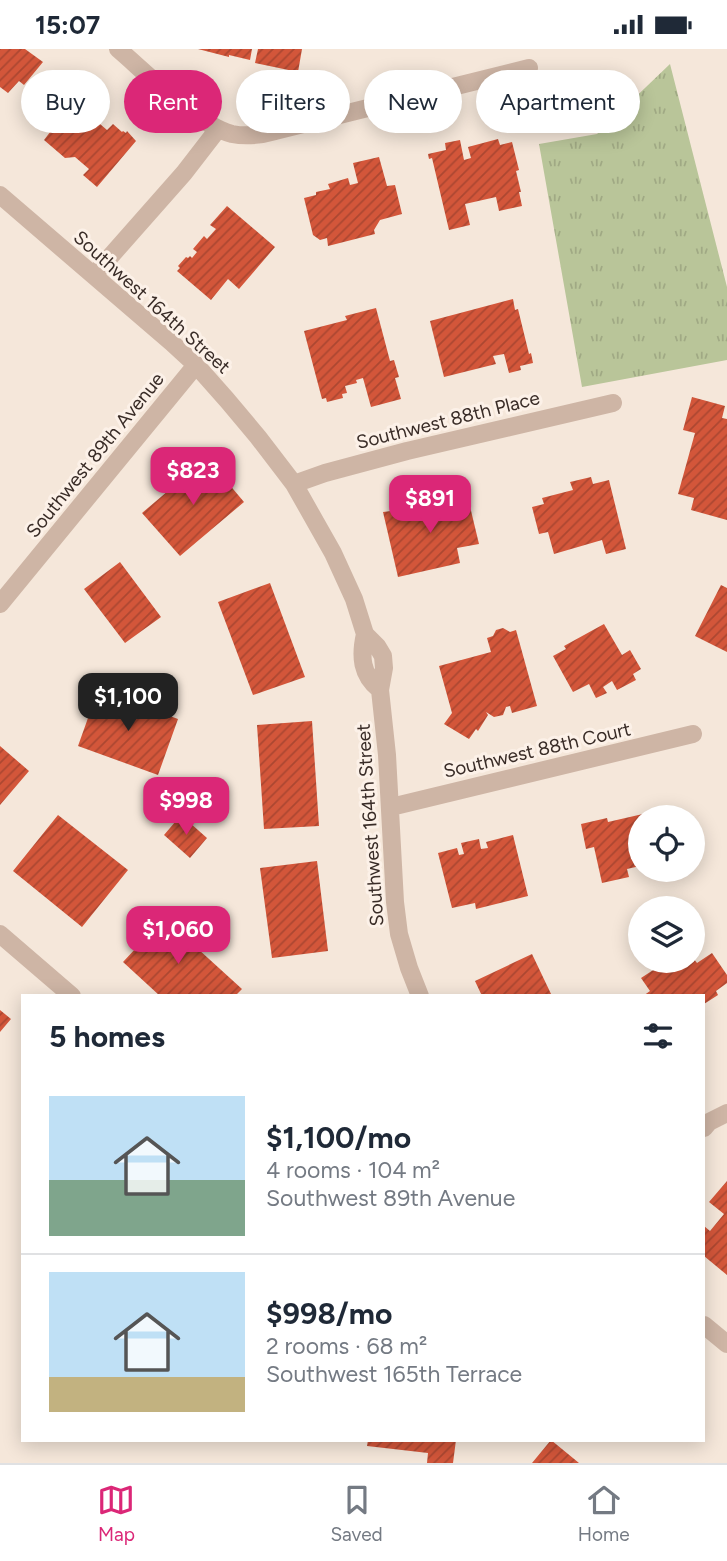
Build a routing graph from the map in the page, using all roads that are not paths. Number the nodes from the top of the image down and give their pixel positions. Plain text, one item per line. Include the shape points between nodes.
1 (118, 49) edge
2 (529, 68) dead end
3 (143, 70) edge
4 (222, 130) edge
5 (215, 133) edge
6 (0, 195) edge
7 (94, 275) junction
8 (196, 365) junction
9 (613, 403) dead end
10 (294, 485) junction
11 (0, 604) edge
12 (693, 734) dead end
13 (391, 807) junction
14 (0, 935) edge
15 (70, 994) edge
16 (419, 994) edge
17 (727, 1114) edge
18 (705, 1127) edge
19 (705, 1326) edge
20 (727, 1344) edge

1 - 3 street
2 - 4 street via 260,135
5 - 7 street
6 - 7 street, Southwest 164th Street
7 - 8 street, Southwest 164th Street
8 - 10 street, Southwest 164th Street
8 - 11 street, Southwest 89th Avenue
9 - 10 street, Southwest 88th Place via 407,451
10 - 13 street, Southwest 164th Street via 334,553 365,634 362,660 372,684 380,690
12 - 13 street, Southwest 88th Court
13 - 16 street, Southwest 164th Street via 399,934
14 - 15 street
17 - 18 street
19 - 20 street

